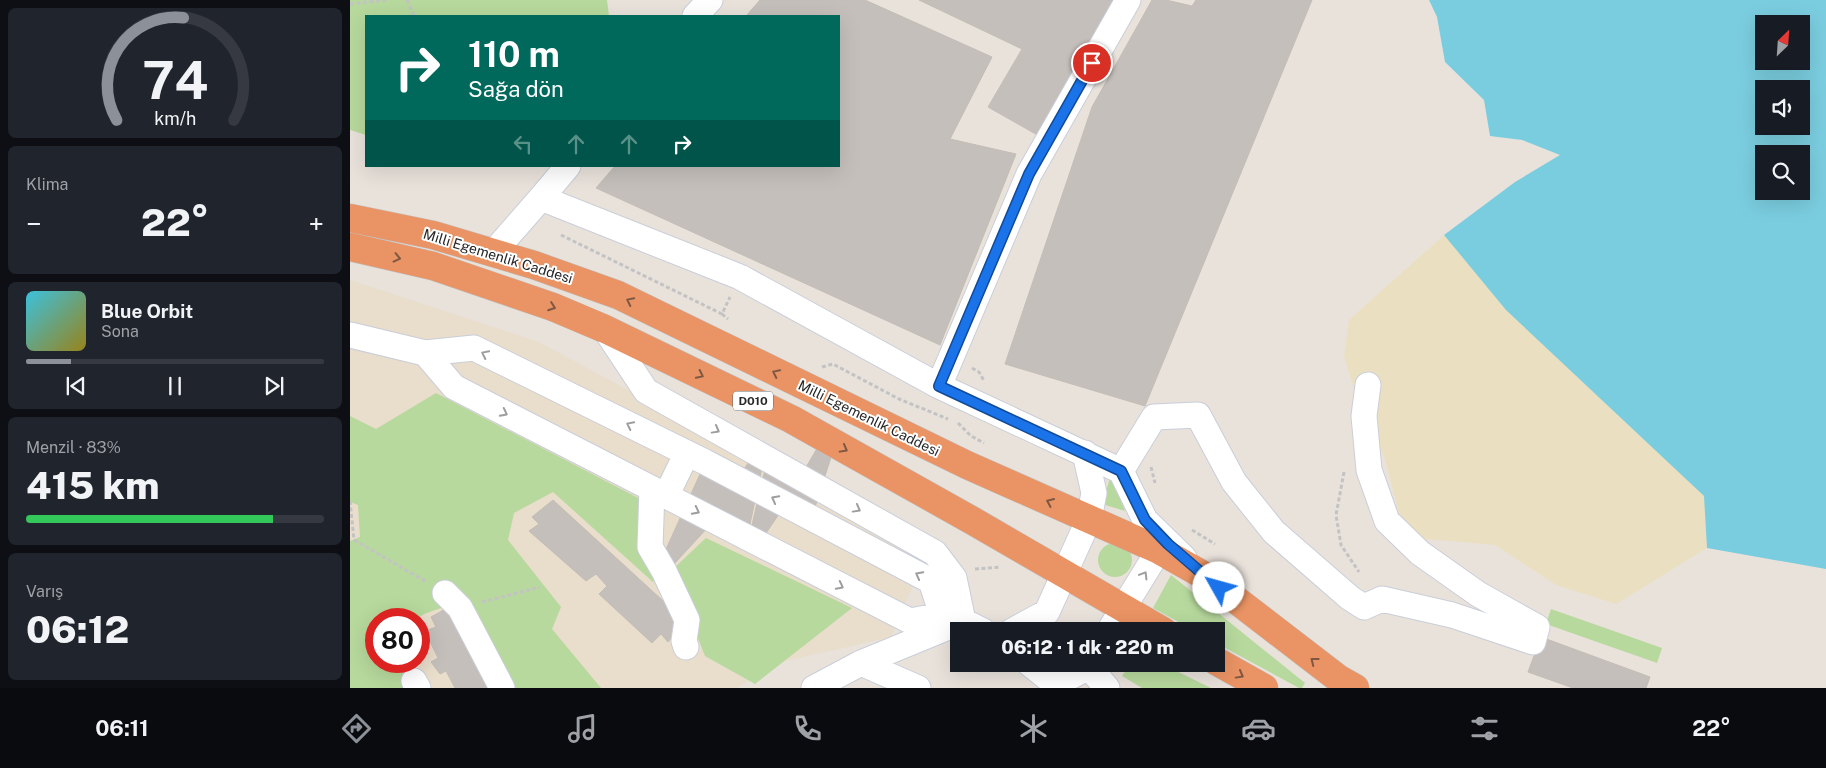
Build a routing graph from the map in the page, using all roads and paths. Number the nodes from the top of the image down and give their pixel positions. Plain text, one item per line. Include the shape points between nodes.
1 (386, 0) edge
2 (407, 0) edge
3 (710, 0) edge
4 (1128, 0) edge
5 (350, 4) edge
6 (414, 15) edge
7 (696, 15) edge
8 (567, 167) edge
9 (541, 198) junction
10 (350, 218) edge
11 (561, 235) dead end
12 (350, 247) edge
13 (493, 253) junction
14 (740, 277) junction
15 (605, 329) junction
16 (350, 335) edge
17 (425, 353) junction
18 (1368, 385) dead end
19 (939, 386) junction
20 (687, 453) junction
21 (1085, 453) junction
22 (1121, 471) junction
23 (659, 493) junction
24 (350, 501) edge
25 (1089, 520) junction
26 (1145, 520) junction
27 (352, 542) edge
28 (1159, 550) junction
29 (1007, 566) dead end
30 (973, 569) dead end
31 (1064, 574) junction
32 (1204, 576) junction
33 (540, 587) dead end
34 (453, 600) junction
35 (1123, 609) junction
36 (962, 622) edge
37 (1035, 622) edge
38 (1115, 622) edge
39 (1147, 622) edge
40 (950, 627) edge
41 (686, 647) dead end
42 (861, 663) junction
43 (1225, 666) edge
44 (1040, 672) edge
45 (1078, 672) edge
46 (1094, 672) edge
47 (502, 688) edge
48 (814, 688) edge
49 (918, 688) edge
50 (1107, 688) edge
51 (1264, 688) edge
52 (1354, 688) edge

1 - 5 path
2 - 6 path
3 - 7 street
4 - 19 street via 1029,174
8 - 9 street
9 - 13 street
9 - 14 street
10 - 13 highway, Milli Egemenlik Caddesi / D010 via 433,235
11 - 14 path via 722,314
12 -> 15 highway, Milli Egemenlik Caddesi / D010 via 434,266
25 -> 13 highway, Milli Egemenlik Caddesi / D010 via 967,465 618,295
14 - 19 street
15 -> 31 highway, Milli Egemenlik Caddesi / D010 via 790,419
15 -> 36 street via 646,390 935,553 954,578
16 - 17 street
20 -> 17 street via 474,348
17 -> 23 street via 454,387
18 - 22 street via 1364,416 1369,470 1387,522 1420,553 1478,594 1537,627 1533,642 1452,615 1382,599 1364,607 1350,598 1274,532 1234,482 1198,415 1154,417
19 - 21 street
20 - 23 street
36 -> 20 street via 931,581
21 - 22 street
21 - 25 street via 1094,493
22 - 26 street
23 -> 36 street via 910,621
23 - 41 street via 650,547 687,620
24 - 27 path
25 - 28 highway, Milli Egemenlik Caddesi / D010
25 - 31 street
26 - 28 street
26 - 32 street
27 - 34 path
28 - 32 highway, Milli Egemenlik Caddesi / D010
35 -> 28 street
29 - 30 path
31 - 35 highway, Milli Egemenlik Caddesi / D010
31 - 37 street via 1046,612
52 -> 32 highway, Milli Egemenlik Caddesi / D010
33 - 34 path
34 - 47 street
35 - 38 street
35 - 39 highway, Milli Egemenlik Caddesi / D010
40 - 42 street
42 - 48 street
42 - 49 street
43 -> 51 highway
44 - 45 street via 1055,684
46 - 50 street

